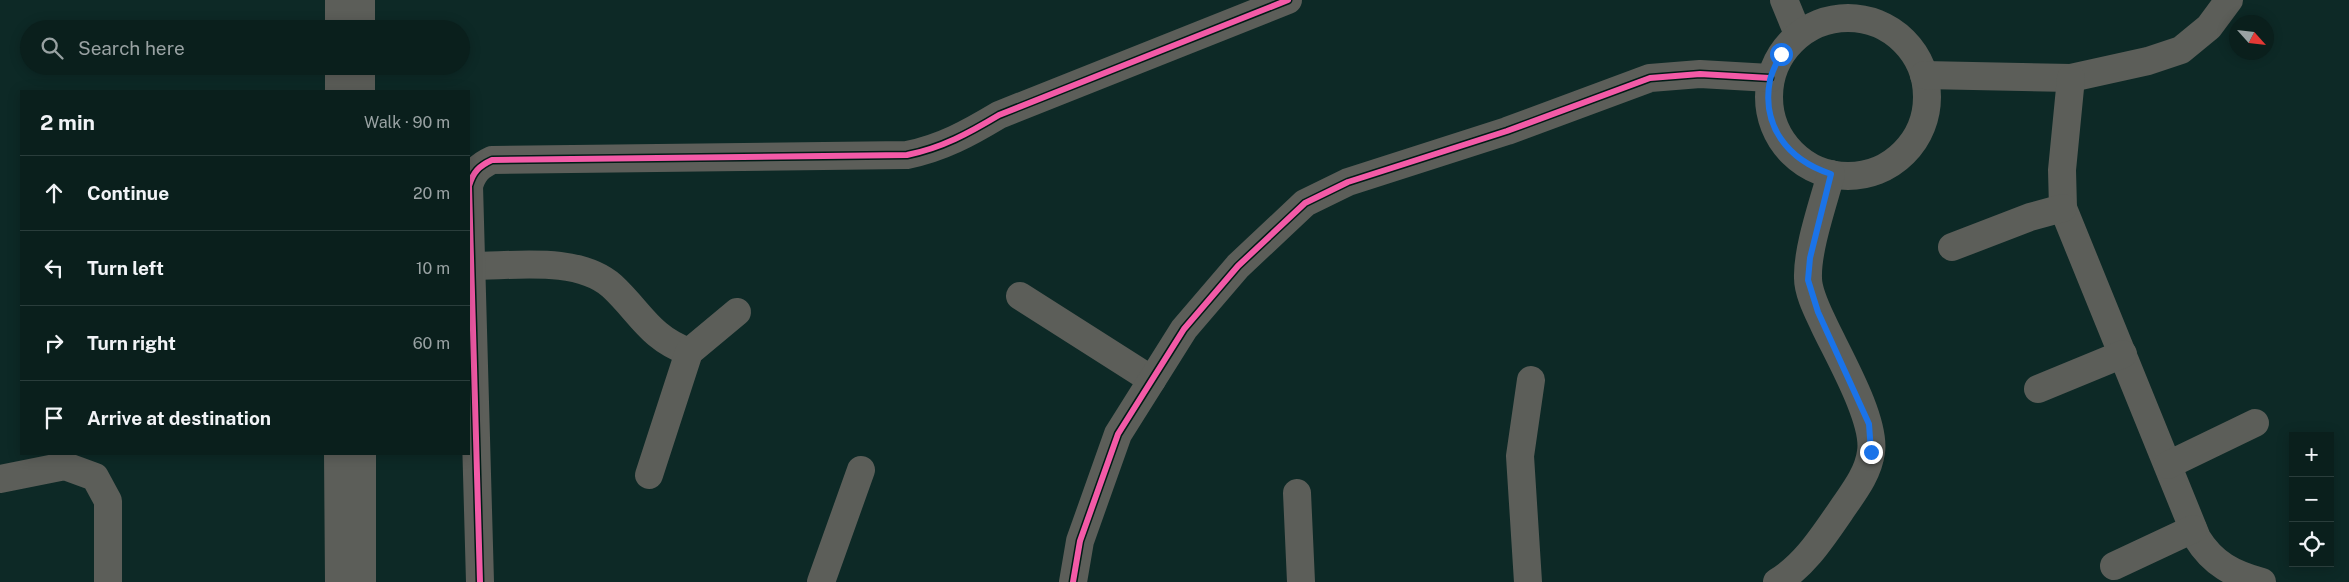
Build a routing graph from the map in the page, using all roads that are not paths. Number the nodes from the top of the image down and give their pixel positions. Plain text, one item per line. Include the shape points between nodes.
1 (339, 0) edge
2 (361, 0) edge
3 (1288, 0) edge
4 (1784, 0) edge
5 (2229, 0) edge
6 (339, 20) edge
7 (361, 20) edge
8 (1798, 34) junction
9 (339, 75) edge
10 (361, 75) edge
11 (1924, 75) junction
12 (1770, 78) junction
13 (2071, 78) junction
14 (339, 90) edge
15 (361, 90) edge
16 (1831, 174) junction
17 (470, 182) edge
18 (2063, 208) junction
19 (470, 213) edge
20 (1952, 247) dead end
21 (472, 266) junction
22 (1020, 296) dead end
23 (737, 312) dead end
24 (689, 352) junction
25 (2123, 354) junction
26 (1152, 380) junction
27 (1531, 380) dead end
28 (2038, 389) dead end
29 (2255, 423) dead end
30 (338, 455) edge
31 (362, 455) edge
32 (2168, 465) junction
33 (861, 470) dead end
34 (649, 475) dead end
35 (0, 479) edge
36 (1297, 493) dead end
37 (2193, 529) junction
38 (2114, 566) dead end
39 (108, 582) edge
40 (339, 582) edge
41 (362, 582) edge
42 (480, 582) edge
43 (821, 582) edge
44 (1073, 582) edge
45 (1301, 582) edge
46 (1528, 582) edge
47 (1777, 582) edge
48 (2262, 582) edge

1 - 6 street
2 - 7 street
3 - 17 street via 999,115 962,138 934,149 907,155 492,160 481,165
4 - 8 street
5 - 13 street via 2208,27 2181,50 2148,61
8 - 11 street via 1821,22 1846,17 1872,21 1896,32 1913,51
8 - 12 street via 1781,54
9 - 14 street
10 - 15 street
11 - 13 street
11 - 16 street via 1927,101 1921,127 1908,148 1888,166 1863,175
12 - 16 street via 1768,105 1776,131 1790,152 1812,168
12 - 26 street via 1700,74 1650,78 1507,130 1348,182 1305,203 1238,266 1184,329
13 - 18 street via 2062,170
16 - 47 street via 1810,258 1808,280 1818,312 1869,424 1871,452 1862,480 1837,516 1808,556
18 - 20 street
18 - 25 street
19 - 21 street
21 - 24 street via 568,266 588,272 611,286 654,333 670,345
21 - 42 street
22 - 26 street
23 - 24 street
24 - 34 street
25 - 28 street
25 - 32 street
26 - 44 street via 1118,434 1080,541
27 - 46 street via 1520,456
29 - 32 street
30 - 40 street
31 - 41 street
32 - 37 street
33 - 43 street
35 - 39 street via 65,466 95,476 108,501
36 - 45 street
37 - 38 street
37 - 48 street via 2206,554 2215,562 2230,572

